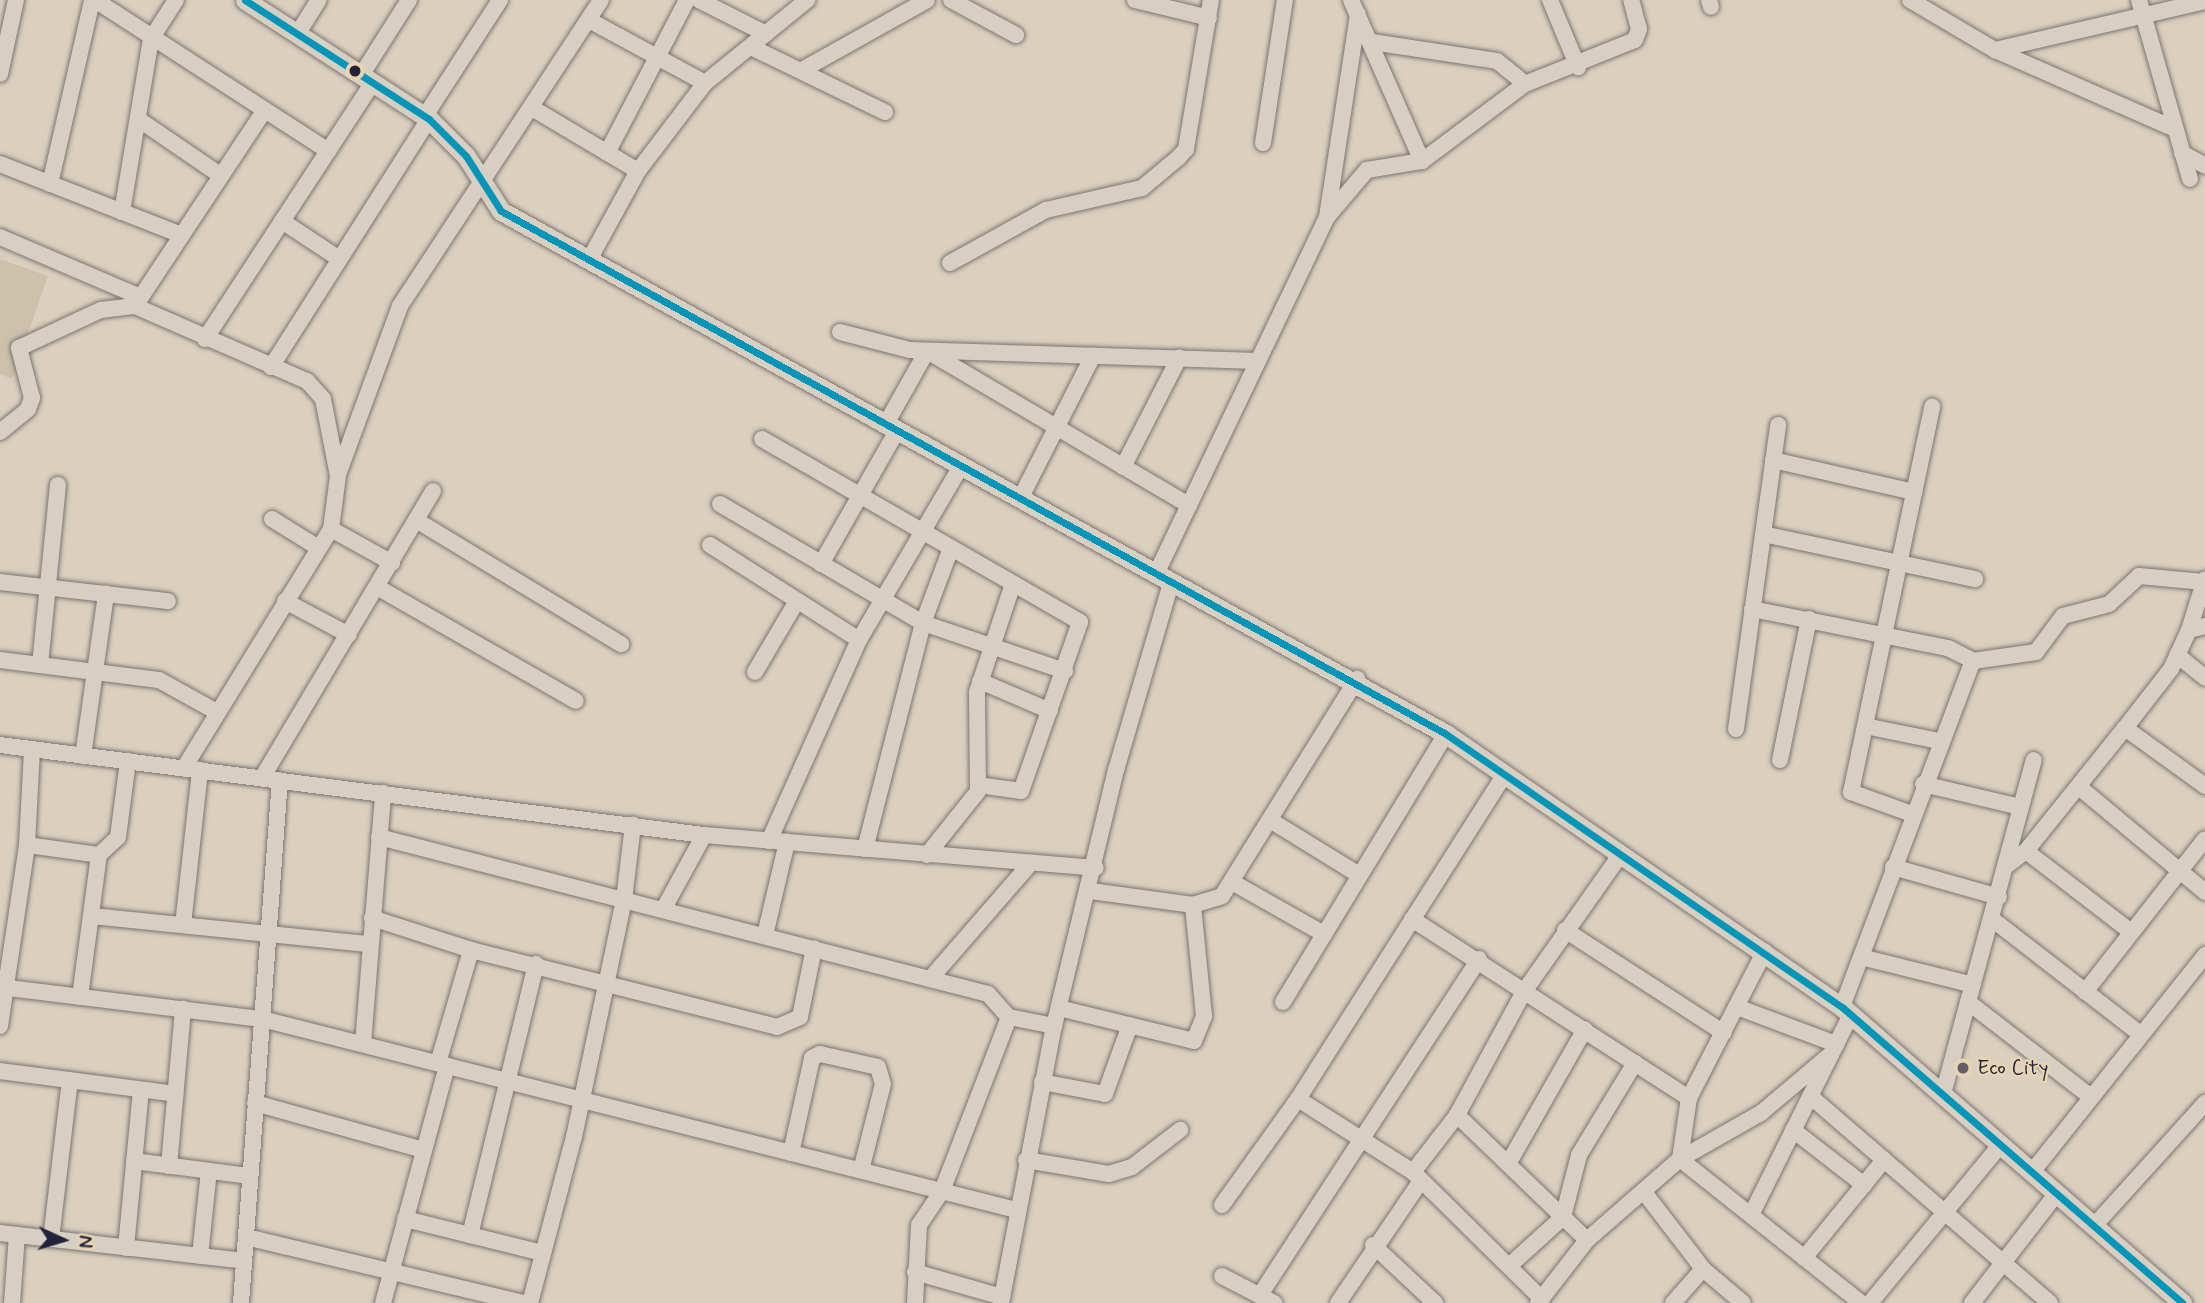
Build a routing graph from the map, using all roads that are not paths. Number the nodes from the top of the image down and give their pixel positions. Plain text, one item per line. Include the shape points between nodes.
1 (16, 0) edge
2 (94, 0) edge
3 (176, 0) edge
4 (245, 0) edge
5 (319, 0) edge
6 (410, 0) edge
7 (500, 0) edge
8 (601, 0) edge
9 (687, 0) edge
10 (699, 0) edge
11 (807, 0) edge
12 (927, 0) edge
13 (951, 0) edge
14 (1135, 0) edge
15 (1211, 0) edge
16 (1285, 0) edge
17 (1550, 0) edge
18 (1630, 0) edge
19 (1910, 0) edge
20 (2139, 0) edge
21 (2205, 1) edge
22 (1355, 7) edge
23 (2142, 17) junction
24 (1209, 18) junction
25 (589, 20) junction
26 (298, 33) junction
27 (766, 34) junction
28 (1016, 35) dead end
29 (151, 38) junction
30 (1372, 42) junction
31 (751, 47) junction
32 (1995, 50) junction
33 (657, 57) junction
34 (1578, 67) junction
35 (802, 70) junction
36 (0, 74) edge
37 (367, 78) junction
38 (705, 83) junction
39 (1525, 84) junction
40 (532, 108) junction
41 (264, 111) junction
42 (885, 112) dead end
43 (427, 117) junction
44 (138, 119) junction
45 (2175, 129) junction
46 (1263, 143) dead end
47 (328, 151) junction
48 (607, 153) junction
49 (2182, 153) junction
50 (1422, 161) junction
51 (0, 164) edge
52 (2205, 166) edge
53 (638, 171) junction
54 (220, 174) junction
55 (2190, 179) dead end
56 (50, 184) junction
57 (482, 186) junction
58 (122, 212) junction
59 (1327, 217) junction
60 (282, 221) junction
61 (179, 234) junction
62 (0, 237) edge
63 (338, 258) junction
64 (589, 260) junction
65 (950, 263) dead end
66 (138, 302) junction
67 (840, 331) dead end
68 (205, 339) junction
69 (927, 351) junction
70 (1093, 356) junction
71 (1179, 358) junction
72 (1258, 361) junction
73 (271, 367) junction
74 (1931, 406) dead end
75 (1778, 425) dead end
76 (892, 426) junction
77 (1057, 427) junction
78 (0, 432) edge
79 (762, 439) dead end
80 (1773, 460) junction
81 (961, 466) junction
82 (1123, 467) junction
83 (338, 476) junction
84 (58, 485) dead end
85 (433, 491) dead end
86 (1914, 492) junction
87 (860, 495) junction
88 (1020, 499) junction
89 (720, 504) dead end
90 (1189, 505) junction
91 (272, 519) dead end
92 (415, 520) junction
93 (331, 529) junction
94 (923, 532) junction
95 (1763, 534) junction
96 (710, 545) dead end
97 (317, 547) junction
98 (951, 548) junction
99 (392, 563) junction
100 (1899, 563) junction
101 (821, 564) junction
102 (1164, 579) junction
103 (1975, 579) dead end
104 (2204, 580) edge
105 (0, 582) edge
106 (1013, 584) junction
107 (48, 587) junction
108 (377, 587) junction
109 (106, 594) junction
110 (883, 600) junction
111 (168, 601) dead end
112 (285, 601) junction
113 (797, 601) junction
114 (1752, 609) junction
115 (1809, 619) junction
116 (923, 623) junction
117 (2205, 626) edge
118 (2189, 630) junction
119 (1884, 634) junction
120 (349, 635) junction
121 (859, 640) junction
122 (621, 644) dead end
123 (992, 647) junction
124 (2177, 655) junction
125 (0, 660) edge
126 (1973, 660) junction
127 (40, 665) junction
128 (93, 671) junction
129 (1065, 671) junction
130 (755, 672) dead end
131 (2205, 678) edge
132 (1357, 679) junction
133 (980, 681) junction
134 (576, 701) dead end
135 (1050, 711) junction
136 (217, 712) junction
137 (1865, 726) junction
138 (2125, 728) junction
139 (1736, 729) dead end
140 (1446, 734) junction
141 (1939, 741) junction
142 (0, 745) edge
143 (32, 749) junction
144 (83, 755) junction
145 (1780, 760) dead end
146 (2034, 760) dead end
147 (128, 761) junction
148 (192, 769) junction
149 (1505, 774) junction
150 (262, 778) junction
151 (280, 780) junction
152 (1923, 784) junction
153 (979, 785) junction
154 (2205, 786) edge
155 (2079, 787) junction
156 (383, 793) junction
157 (2020, 807) junction
158 (1912, 814) junction
159 (1270, 820) junction
160 (633, 825) junction
161 (704, 835) junction
162 (379, 836) junction
163 (2205, 839) edge
164 (769, 841) junction
165 (787, 842) junction
166 (27, 845) junction
167 (865, 849) junction
168 (2026, 851) junction
169 (1621, 853) junction
170 (99, 855) junction
171 (927, 855) junction
172 (1031, 863) junction
173 (2006, 866) junction
174 (1893, 867) junction
175 (1096, 869) junction
176 (2179, 872) junction
177 (1359, 875) junction
178 (1232, 881) junction
179 (1091, 891) junction
180 (2205, 892) edge
181 (1999, 897) junction
182 (624, 900) junction
183 (7, 902) edge
184 (1193, 905) junction
185 (663, 909) junction
186 (92, 916) junction
187 (372, 918) junction
188 (1412, 919) junction
189 (1992, 919) junction
190 (183, 925) junction
191 (1565, 930) junction
192 (2131, 932) junction
193 (268, 933) junction
194 (1324, 934) junction
195 (765, 935) junction
196 (370, 944) junction
197 (814, 948) junction
198 (471, 950) junction
199 (1765, 951) junction
200 (2205, 955) edge
201 (1861, 957) junction
202 (1479, 959) junction
203 (536, 964) junction
204 (930, 979) junction
205 (607, 984) junction
206 (1973, 985) junction
207 (2, 987) edge
208 (1525, 990) junction
209 (2085, 992) junction
210 (80, 997) junction
211 (1283, 1002) dead end
212 (1968, 1002) junction
213 (1737, 1007) junction
214 (1059, 1008) junction
215 (183, 1009) junction
216 (1847, 1010) junction
217 (1009, 1017) junction
218 (262, 1018) junction
219 (0, 1026) edge
220 (1054, 1026) junction
221 (1130, 1026) junction
222 (1584, 1029) junction
223 (1724, 1033) junction
224 (2140, 1034) junction
225 (363, 1044) junction
226 (1833, 1049) junction
227 (1635, 1063) junction
228 (442, 1064) junction
229 (0, 1071) edge
230 (70, 1080) junction
231 (507, 1081) junction
232 (1042, 1082) junction
233 (142, 1090) junction
234 (176, 1094) junction
235 (1943, 1094) junction
236 (1810, 1096) junction
237 (2091, 1097) junction
238 (1689, 1098) junction
239 (580, 1099) junction
240 (1298, 1099) junction
241 (255, 1103) junction
242 (2205, 1103) edge
243 (1457, 1115) junction
244 (1180, 1130) dead end
245 (1793, 1130) junction
246 (1360, 1138) junction
247 (2001, 1144) junction
248 (423, 1150) junction
249 (791, 1153) junction
250 (1680, 1159) junction
251 (1026, 1160) junction
252 (1884, 1160) junction
253 (134, 1161) junction
254 (1508, 1164) junction
255 (170, 1166) junction
256 (861, 1170) junction
257 (209, 1171) junction
258 (2032, 1172) junction
259 (250, 1177) junction
260 (1417, 1177) junction
261 (1864, 1185) junction
262 (942, 1191) junction
263 (1644, 1192) junction
264 (2056, 1193) junction
265 (1222, 1205) dead end
266 (1016, 1210) junction
267 (1945, 1212) junction
268 (1751, 1215) junction
269 (1563, 1217) junction
270 (405, 1219) junction
271 (2094, 1226) junction
272 (0, 1233) edge
273 (17, 1235) junction
274 (470, 1235) junction
275 (246, 1237) junction
276 (51, 1239) junction
277 (1587, 1240) junction
278 (1373, 1245) junction
279 (125, 1248) junction
280 (542, 1253) junction
281 (200, 1256) junction
282 (1804, 1258) junction
283 (244, 1261) junction
284 (2003, 1262) junction
285 (1509, 1266) junction
286 (1703, 1269) junction
287 (390, 1272) junction
288 (915, 1272) junction
289 (1222, 1276) dead end
290 (1267, 1299) edge
291 (1002, 1300) edge
292 (1540, 1301) edge
293 (2174, 1301) edge
294 (12, 1303) edge
295 (241, 1303) edge
296 (383, 1303) edge
297 (524, 1303) edge
298 (530, 1303) edge
299 (915, 1303) edge
300 (1338, 1303) edge
301 (1435, 1303) edge
302 (1673, 1303) edge
303 (1743, 1303) edge
304 (1861, 1303) edge
305 (1870, 1303) edge
306 (1972, 1303) edge
307 (2050, 1303) edge

1 - 36 street
2 - 29 street
2 - 56 street
3 - 29 street
4 - 26 main road
5 - 26 street
6 - 37 street
7 - 43 street
8 - 25 street
9 - 33 street
10 - 27 street
11 - 27 street
12 - 35 street
13 - 28 street
14 - 24 street
15 - 24 street
16 - 46 street
17 - 34 street
18 - 34 street via 1639,36
19 - 32 street
20 - 23 street
21 - 23 street
22 - 30 street
22 - 59 street
23 - 32 street
23 - 45 street
24 - 65 street via 1186,149 1178,158 1142,188 1046,210
25 - 33 street
25 - 40 street
26 - 37 main road
27 - 31 street
29 - 41 street
29 - 44 street
30 - 39 street via 1497,61
30 - 50 street
31 - 35 street
31 - 38 street
32 - 45 street
33 - 38 street
33 - 48 street
34 - 39 street
35 - 42 street
37 - 43 main road
37 - 47 street
38 - 53 street
39 - 50 street
40 - 48 street
40 - 57 street
41 - 47 street
41 - 54 street
43 - 57 main road via 466,156
43 - 63 street
44 - 54 street
44 - 58 street
45 - 49 street
47 - 60 street
48 - 53 street
49 - 52 street
49 - 55 street
50 - 59 street via 1367,170
51 - 56 street
53 - 64 street
54 - 61 street
56 - 58 street
57 - 64 main road via 501,211
57 - 83 street via 400,306
58 - 61 street
59 - 72 street
60 - 63 street
60 - 68 street
61 - 66 street
62 - 66 street
63 - 73 street
64 - 76 main road
66 - 68 street
66 - 78 street via 67,321 19,348 32,398 28,410
67 - 69 street via 890,348
68 - 73 street
69 - 70 street
69 - 76 street
69 - 77 street
70 - 71 street
70 - 77 street
71 - 72 street
71 - 82 street
72 - 90 street
73 - 83 street via 307,381 323,399
74 - 86 street
75 - 80 street
76 - 81 main road
76 - 87 street
77 - 82 street
77 - 88 street
79 - 87 street
80 - 86 street
80 - 95 street
81 - 88 main road
81 - 94 street
82 - 90 street
83 - 93 street
84 - 107 street
85 - 92 street
86 - 100 street
87 - 94 street
87 - 101 street
88 - 102 main road
89 - 101 street
90 - 102 street
91 - 97 street
92 - 99 street
92 - 122 street
93 - 97 street
93 - 99 street
94 - 98 street
94 - 110 street
95 - 100 street
95 - 114 street
96 - 113 street
97 - 112 street
98 - 106 street
98 - 116 street
99 - 108 street
100 - 103 street
100 - 119 street
101 - 110 street
102 - 132 main road
102 - 175 street
104 - 118 street
104 - 126 street via 2139,576 2109,604 2063,616 2036,652
105 - 107 street
106 - 123 street
106 - 129 street via 1080,622
107 - 109 street
107 - 127 street
108 - 120 street
108 - 134 street
109 - 111 street
109 - 128 street
110 - 116 street
110 - 121 street
112 - 120 street
112 - 136 street
113 - 121 street
113 - 130 street
114 - 115 street
114 - 139 street
115 - 119 street
115 - 145 street
116 - 123 street
116 - 167 street
117 - 118 street
118 - 124 street
119 - 126 street
119 - 137 street
120 - 150 street
121 - 164 street
123 - 129 street
123 - 133 street
124 - 131 street
124 - 138 street
125 - 127 street
126 - 141 street
127 - 128 street
128 - 136 street via 159,680
128 - 144 street
129 - 135 street
132 - 140 main road
132 - 159 street
133 - 135 street
133 - 153 street via 975,709
135 - 153 street via 1021,791
136 - 148 street
137 - 141 street
137 - 158 street via 1851,792
138 - 154 street
138 - 155 street
140 - 149 main road
140 - 177 street
141 - 152 street
142 - 143 street
143 - 144 street
143 - 166 street
144 - 147 street
146 - 157 street
147 - 148 street
147 - 170 street via 118,837
148 - 150 street
148 - 190 street
149 - 169 main road
149 - 188 street
150 - 151 street
151 - 156 street
151 - 193 street
152 - 157 street
152 - 158 street
153 - 171 street via 973,802
155 - 168 street
155 - 176 street
156 - 160 street
156 - 162 street
157 - 173 street
158 - 174 street
159 - 177 street
159 - 178 street
160 - 161 street
160 - 182 street
161 - 164 street
161 - 185 street
162 - 182 street
162 - 187 street
163 - 176 street
164 - 165 street
165 - 167 street
165 - 195 street
166 - 170 street
166 - 183 street
167 - 171 street
168 - 173 street
168 - 192 street
169 - 191 street
169 - 199 main road
170 - 186 street
171 - 172 street
172 - 175 street
172 - 204 street
173 - 181 street
174 - 181 street
174 - 201 street
175 - 179 street
176 - 180 street
176 - 192 street
177 - 194 street
178 - 184 street via 1222,896
178 - 194 street
179 - 184 street
179 - 214 street
181 - 189 street
182 - 185 street
182 - 205 street
183 - 207 street
184 - 221 street via 1204,1029 1194,1041
185 - 195 street
186 - 190 street
186 - 210 street
187 - 196 street
187 - 198 street
188 - 202 street
188 - 240 street
189 - 206 street
189 - 209 street
190 - 193 street
191 - 208 street
191 - 223 street
192 - 209 street
193 - 196 street
193 - 218 street
194 - 211 street
195 - 197 street
196 - 225 street
197 - 204 street
197 - 205 street via 800,1017 792,1026
198 - 203 street
198 - 228 street
199 - 213 street
199 - 216 main road
200 - 224 street
201 - 206 street
201 - 216 street
202 - 208 street
202 - 246 street
203 - 205 street
203 - 231 street
204 - 217 street via 988,994
205 - 239 street
206 - 212 street
207 - 210 street
207 - 219 street
208 - 222 street
208 - 243 street
209 - 224 street
210 - 215 street
212 - 235 street
212 - 237 street
213 - 223 street
213 - 226 street
214 - 220 street
214 - 221 street
215 - 218 street
215 - 234 street
216 - 226 street
216 - 235 main road
217 - 220 street
217 - 262 street
218 - 225 street
218 - 241 street
220 - 232 street
221 - 232 street via 1105,1094
222 - 227 street
222 - 254 street
223 - 238 street
224 - 237 street
225 - 228 street
226 - 236 street
226 - 250 street via 1761,1113
227 - 238 street
227 - 269 street via 1578,1155
228 - 231 street
228 - 248 street
229 - 230 street
230 - 233 street
230 - 276 street
231 - 239 street
231 - 274 street
232 - 251 street
233 - 234 street
233 - 253 street
234 - 255 street
235 - 247 main road
236 - 245 street
236 - 252 street
237 - 258 street
238 - 250 street
239 - 249 street
239 - 280 street
240 - 246 street
240 - 265 street
241 - 248 street
241 - 259 street
242 - 271 street
243 - 254 street
243 - 260 street
244 - 251 street via 1132,1167 1109,1174
245 - 261 street
245 - 268 street
246 - 260 street
246 - 290 street
247 - 258 main road
247 - 267 street
248 - 270 street
249 - 256 street
249 - 256 street via 813,1058 820,1054 878,1067 883,1084
250 - 263 street
250 - 268 street
251 - 266 street
252 - 261 street
252 - 267 street
253 - 255 street
253 - 279 street
254 - 269 street
255 - 257 street
256 - 262 street
257 - 259 street
257 - 281 street
258 - 264 main road
259 - 275 street
260 - 278 street
260 - 285 street
261 - 282 street
262 - 266 street
262 - 288 street via 919,1224
263 - 277 street
263 - 286 street
264 - 271 main road
264 - 284 street
266 - 291 street
267 - 284 street
267 - 305 street
268 - 282 street
269 - 277 street
269 - 285 street
270 - 274 street
270 - 287 street
271 - 293 main road
272 - 273 street
273 - 276 street
273 - 294 street
274 - 280 street
275 - 283 street
275 - 287 street
276 - 279 street
277 - 292 street
278 - 300 street
278 - 301 street
279 - 281 street
280 - 298 street
281 - 283 street
282 - 304 street
283 - 295 street
284 - 306 street
284 - 307 street
285 - 292 street
286 - 302 street
286 - 303 street
287 - 296 street
287 - 297 street
288 - 291 street
288 - 299 street
289 - 290 street

